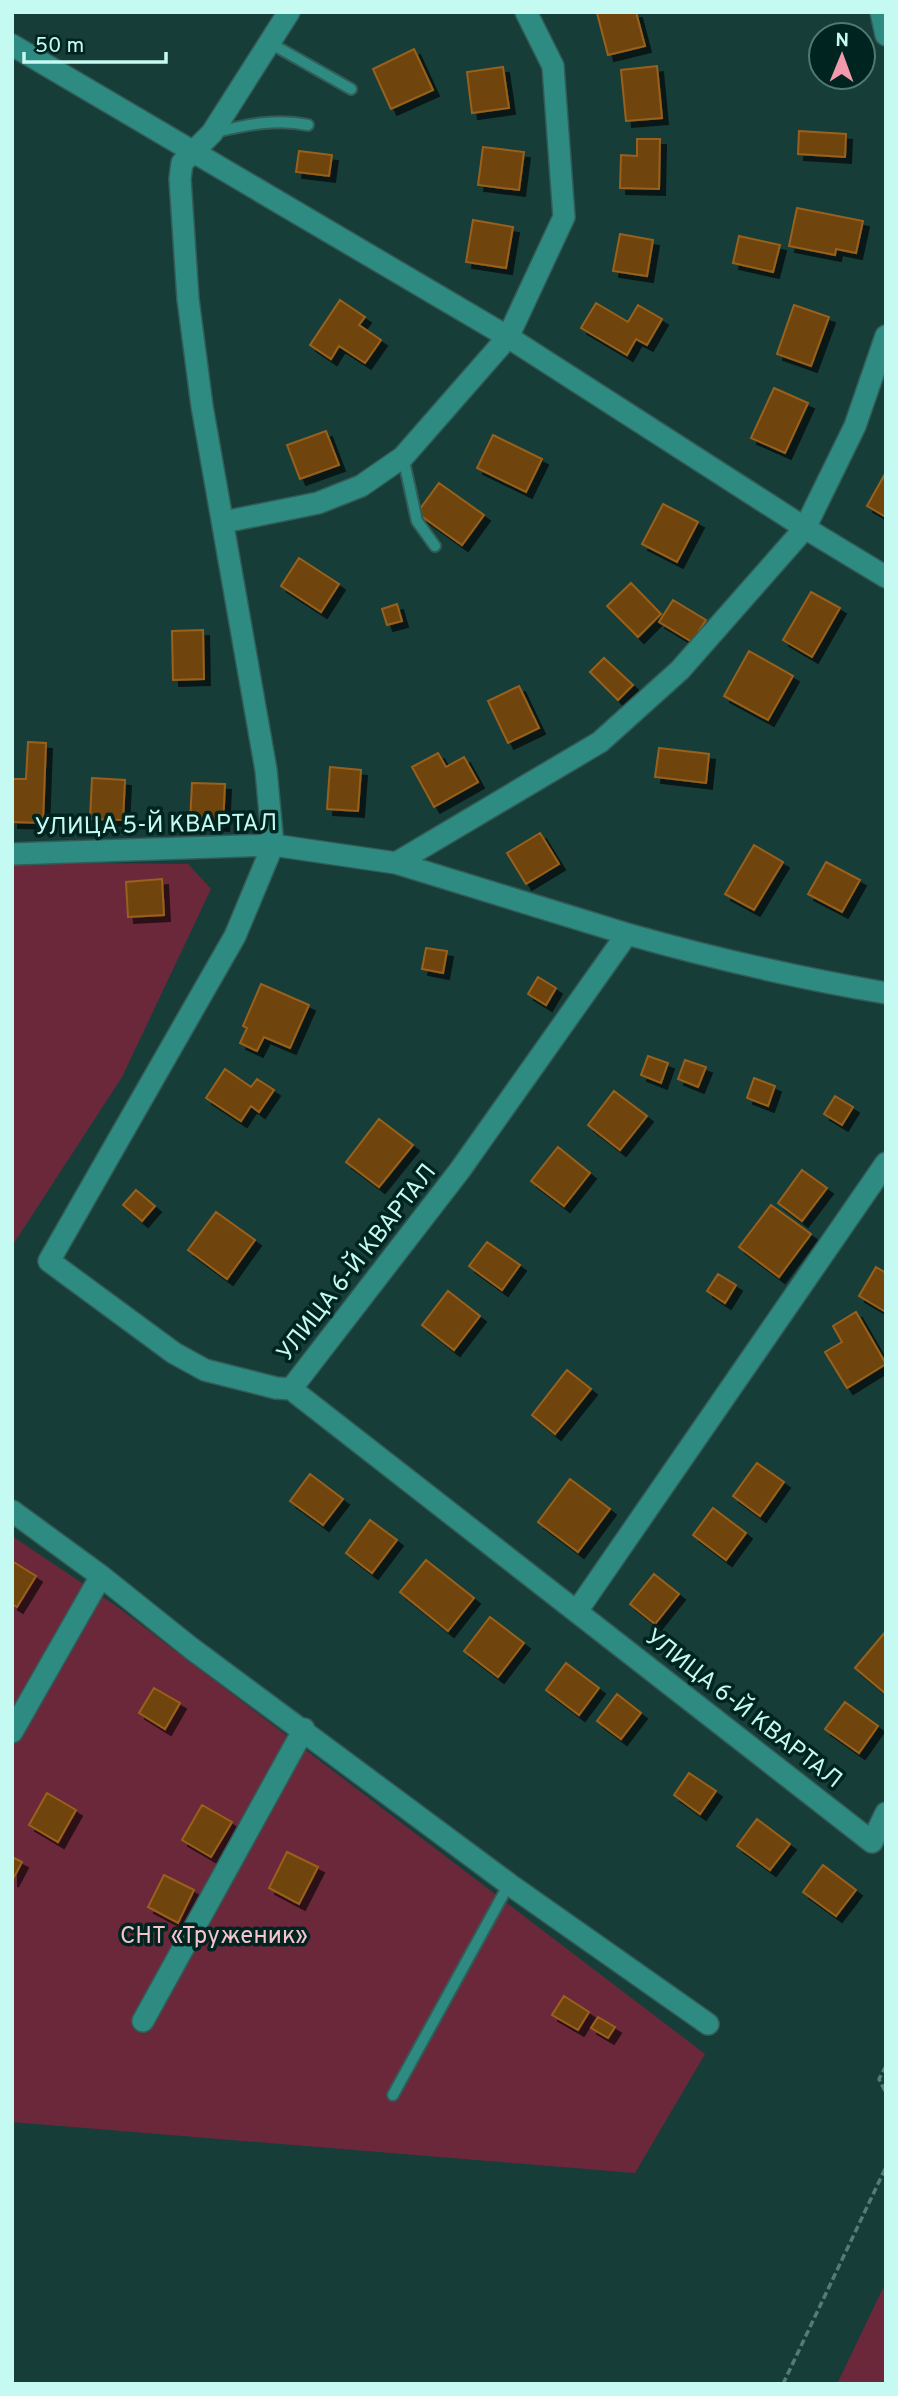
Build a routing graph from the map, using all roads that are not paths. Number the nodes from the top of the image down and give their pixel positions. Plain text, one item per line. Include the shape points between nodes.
1 (289, 12) edge
2 (526, 12) edge
3 (880, 12) edge
4 (886, 35) edge
5 (270, 43) junction
6 (12, 45) edge
7 (351, 89) dead end
8 (309, 125) dead end
9 (212, 133) junction
10 (195, 152) junction
11 (886, 336) edge
12 (508, 337) junction
13 (403, 457) junction
14 (224, 522) junction
15 (805, 528) junction
16 (435, 546) dead end
17 (886, 577) edge
18 (273, 845) junction
19 (12, 854) edge
20 (396, 863) junction
21 (626, 934) junction
22 (886, 993) edge
23 (886, 1163) edge
24 (291, 1389) junction
25 (12, 1511) edge
26 (101, 1576) junction
27 (577, 1611) junction
28 (303, 1729) junction
29 (12, 1732) edge
30 (886, 1813) edge
31 (509, 1884) junction
32 (143, 2021) dead end
33 (709, 2024) dead end
34 (393, 2095) dead end

1 - 5 street
2 - 12 street via 553,66 564,217
3 - 4 street
5 - 7 lane
5 - 9 street
6 - 10 street
8 - 9 lane via 292,121 255,124
9 - 10 street
10 - 12 street
10 - 14 street via 182,163 180,179 188,299
11 - 15 street via 855,426
12 - 13 street
12 - 15 street
13 - 14 street via 361,486 318,503
13 - 16 lane via 417,521
14 - 18 street via 267,770
15 - 17 street
15 - 20 street via 680,670 600,742
18 - 19 street, УЛИЦА 5-Й КВАРТАЛ
18 - 20 street, УЛИЦА 5-Й КВАРТАЛ
18 - 24 street via 235,936 49,1261 174,1353 205,1370
20 - 21 street
21 - 22 street via 821,982
21 - 24 street, УЛИЦА 6-Й КВАРТАЛ via 460,1170
23 - 27 street
24 - 27 street, УЛИЦА 6-Й КВАРТАЛ
25 - 26 street
26 - 28 street
26 - 29 street
27 - 30 street, УЛИЦА 6-Й КВАРТАЛ via 872,1842
28 - 31 street
28 - 32 street
31 - 33 street
31 - 34 lane

